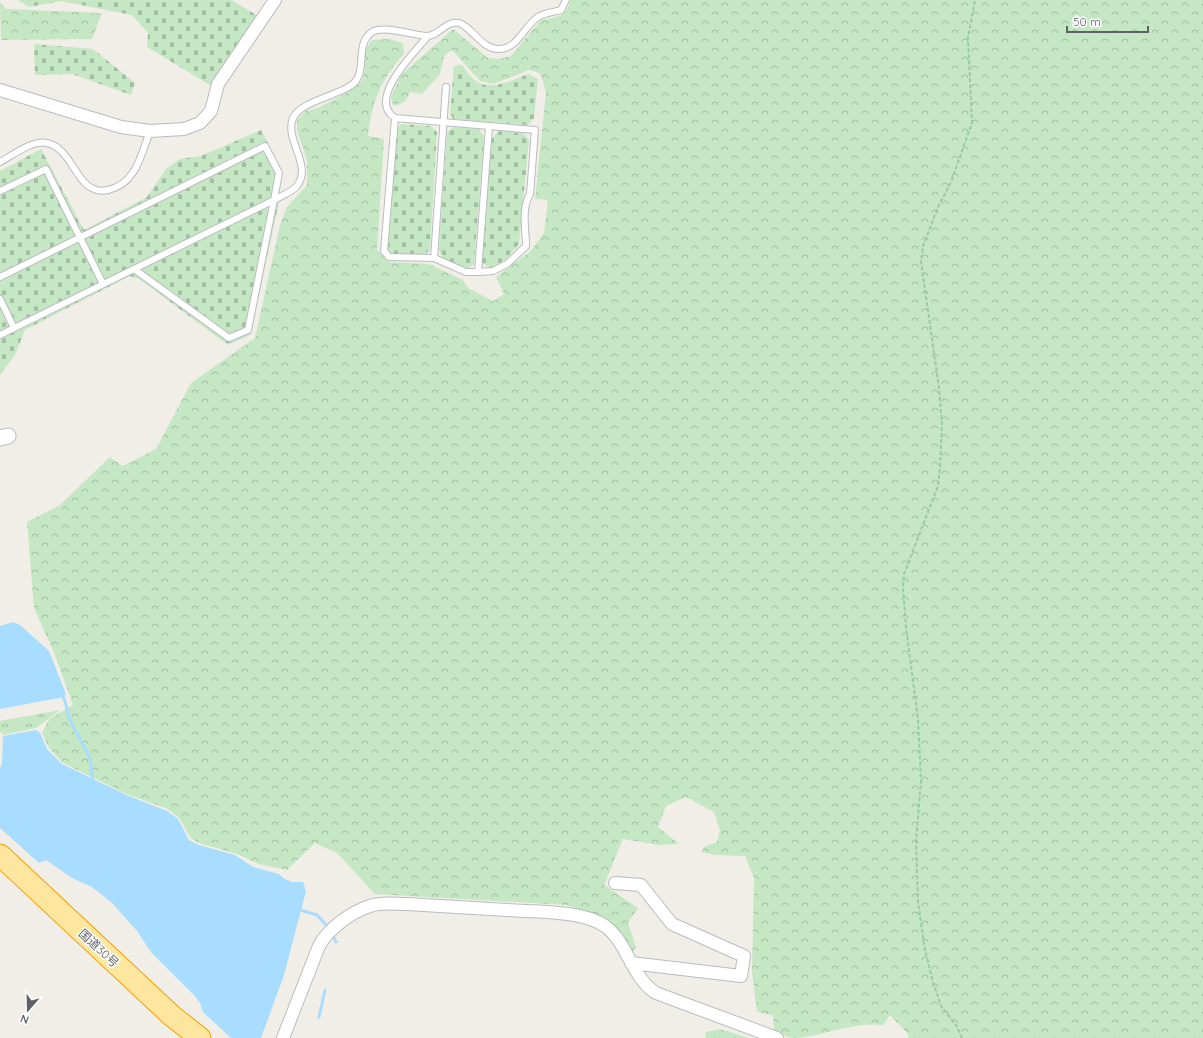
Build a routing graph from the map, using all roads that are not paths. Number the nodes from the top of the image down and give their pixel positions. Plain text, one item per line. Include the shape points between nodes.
1 (275, 0) edge
2 (566, 0) edge
3 (428, 36) junction
4 (446, 87) dead end
5 (0, 90) edge
6 (395, 118) junction
7 (443, 122) junction
8 (489, 126) junction
9 (150, 131) junction
10 (0, 162) edge
11 (0, 191) edge
12 (274, 200) junction
13 (80, 238) junction
14 (434, 258) junction
15 (134, 269) junction
16 (478, 272) junction
17 (0, 278) edge
18 (103, 284) junction
19 (0, 299) edge
20 (14, 328) junction
21 (0, 335) edge
22 (2, 866) edge
23 (615, 882) dead end
24 (631, 963) junction
25 (180, 1038) edge
26 (200, 1038) edge
27 (283, 1038) edge
28 (777, 1038) edge

1 - 9 street via 218,84 211,111 200,122 184,129
2 - 3 lane via 561,10 538,17 509,47 498,49 486,45 460,23 452,23
3 - 6 lane via 395,76 385,100 386,108
3 - 12 lane via 383,29 373,31 361,50 360,74 353,83 304,107 293,117 290,130 301,165 301,176 297,186
4 - 7 lane
5 - 9 street via 121,127
6 - 7 lane
6 - 14 lane via 384,251 389,257
7 - 8 lane
7 - 14 lane
8 - 16 lane
8 - 16 lane via 535,130 524,235 526,246 507,264 492,271
9 - 10 lane via 134,172 126,182 103,191 86,184 64,153 56,146 46,143 27,147
11 - 13 lane via 46,168
12 - 13 lane via 278,173 265,146
12 - 15 lane
12 - 15 lane via 248,330 229,338
13 - 17 lane
13 - 18 lane
14 - 16 lane via 466,272
15 - 18 lane
18 - 20 lane
19 - 20 lane
20 - 21 lane
22 - 25 highway, 国道30号
22 - 26 highway, 国道30号
23 - 24 street via 641,885 672,924 744,956 741,976
24 - 27 street via 615,936 605,926 582,917 407,904 369,906 341,922 319,946
24 - 28 street via 640,980 656,993

